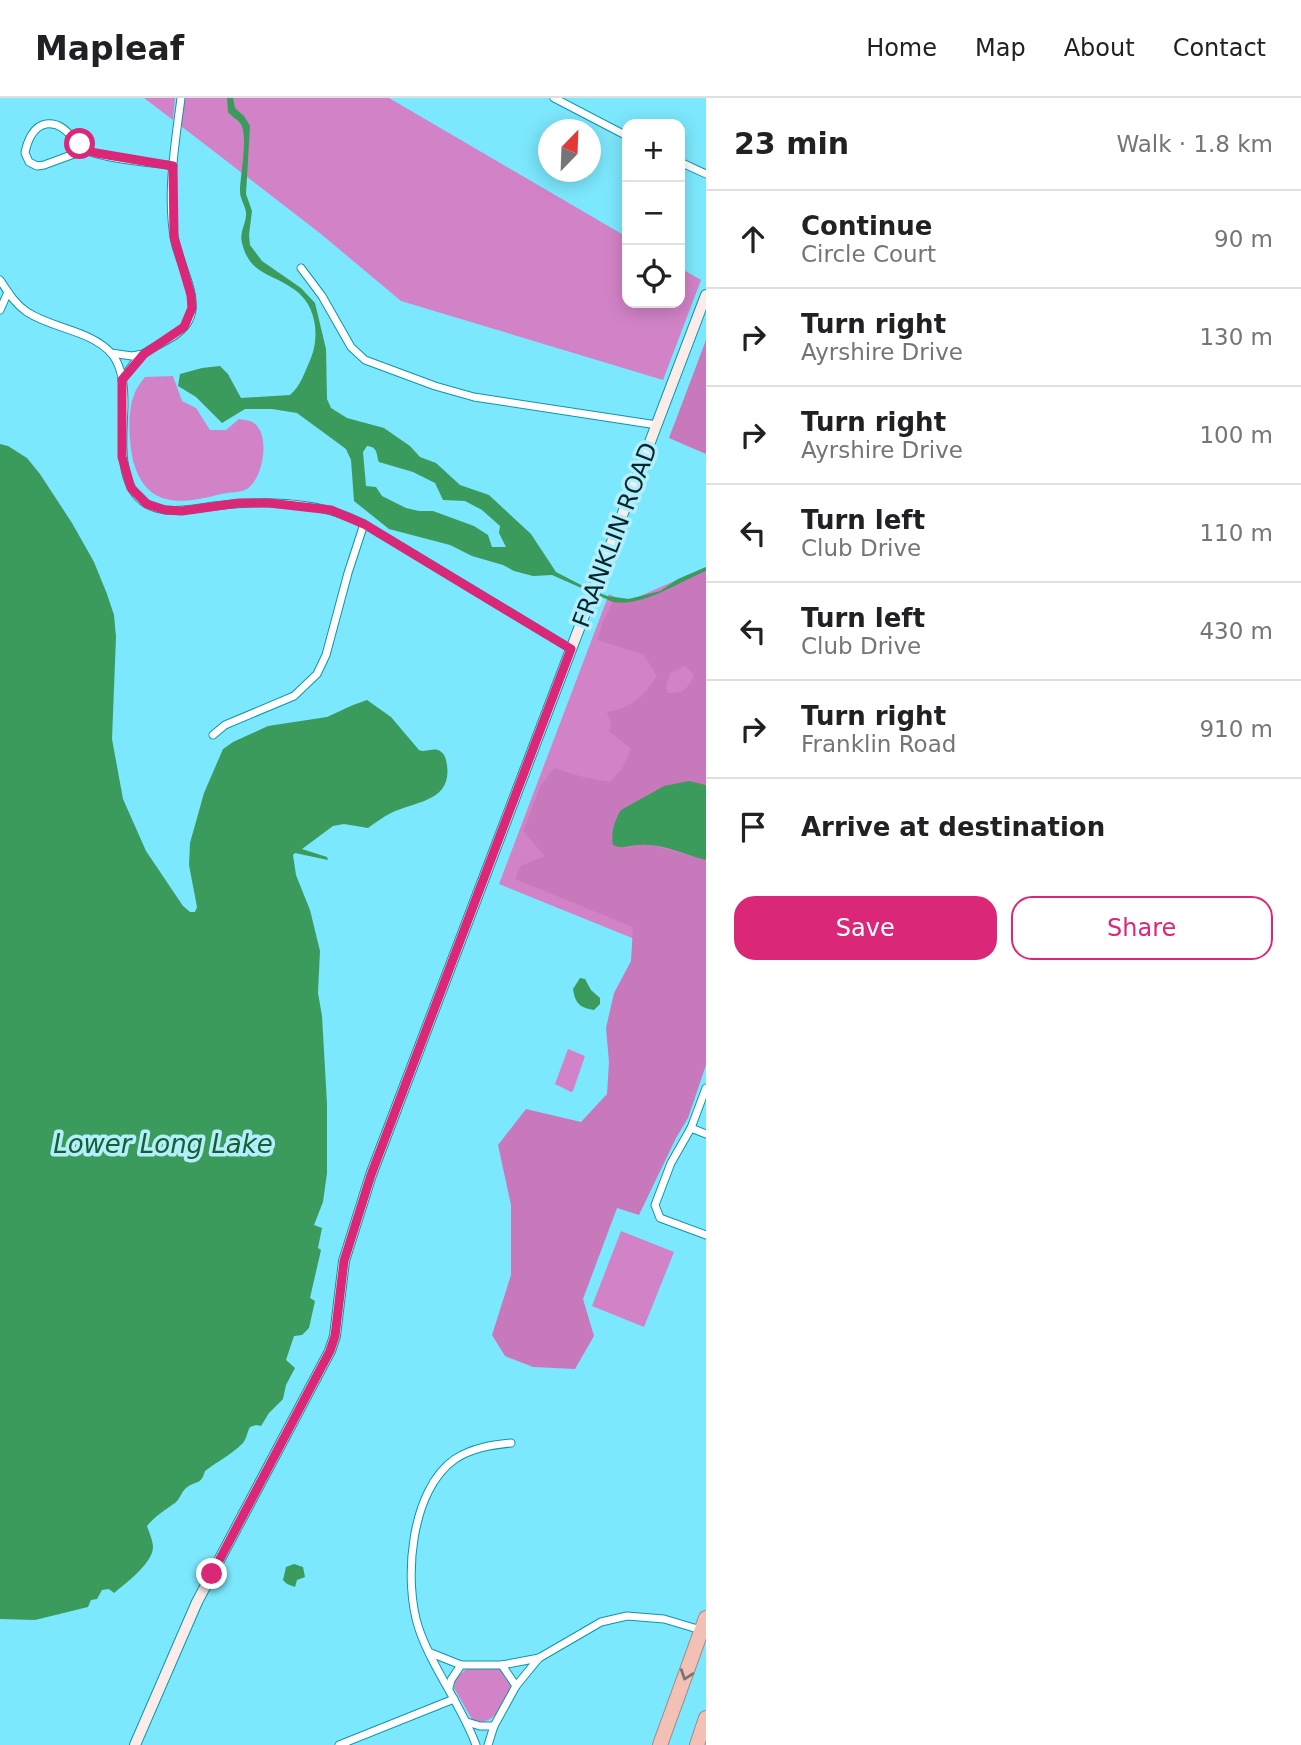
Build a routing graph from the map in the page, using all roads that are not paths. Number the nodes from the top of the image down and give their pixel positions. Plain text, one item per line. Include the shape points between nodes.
1 (181, 98) edge
2 (554, 98) edge
3 (622, 133) edge
4 (85, 150) junction
5 (685, 164) edge
6 (173, 166) junction
7 (706, 174) edge
8 (301, 268) dead end
9 (0, 280) edge
10 (8, 292) junction
11 (706, 295) edge
12 (0, 310) edge
13 (111, 353) junction
14 (144, 354) junction
15 (122, 380) junction
16 (657, 425) junction
17 (364, 524) junction
18 (571, 649) junction
19 (213, 735) dead end
20 (706, 1088) edge
21 (691, 1128) junction
22 (706, 1134) edge
23 (706, 1236) edge
24 (511, 1443) dead end
25 (704, 1624) edge
26 (429, 1652) junction
27 (539, 1658) junction
28 (461, 1665) junction
29 (502, 1665) junction
30 (516, 1686) junction
31 (449, 1688) junction
32 (454, 1699) junction
33 (706, 1718) edge
34 (467, 1722) junction
35 (494, 1726) junction
36 (135, 1745) edge
37 (340, 1745) edge
38 (476, 1745) edge
39 (488, 1745) edge
40 (660, 1745) edge
41 (697, 1745) edge

1 - 6 street
2 - 3 street
4 - 4 street via 61,127 46,124 34,132 25,153 29,162 40,166
4 - 6 street
5 - 7 street
6 - 14 street via 174,237 192,308 179,332
8 - 16 street via 351,347 365,360 474,397
9 - 10 street
10 - 12 street
10 - 13 street via 32,315 90,339
11 - 16 street, FRANKLIN ROAD
13 - 14 street
13 - 15 street
14 - 15 street
15 - 17 street via 123,464 131,488 147,504 175,511 250,502 294,505 337,511
16 - 18 street, FRANKLIN ROAD
17 - 18 street
17 - 19 street via 317,674 294,696 225,725
18 - 36 street, FRANKLIN ROAD via 367,1185 344,1261 330,1351 197,1602
20 - 21 street
21 - 22 street
21 - 23 street via 671,1163 655,1210 665,1221
24 - 26 street via 479,1448 454,1459 436,1478 424,1503 413,1550 412,1596
25 - 27 street via 655,1617 617,1618
25 -> 40 highway
26 - 28 street
26 - 31 street
27 - 29 street
27 - 30 street
28 - 29 street
28 - 31 street
29 - 30 street
30 - 35 street
31 - 32 street
32 - 34 street
32 - 37 street
33 - 41 highway
34 - 35 street
34 - 38 street
35 - 39 street

